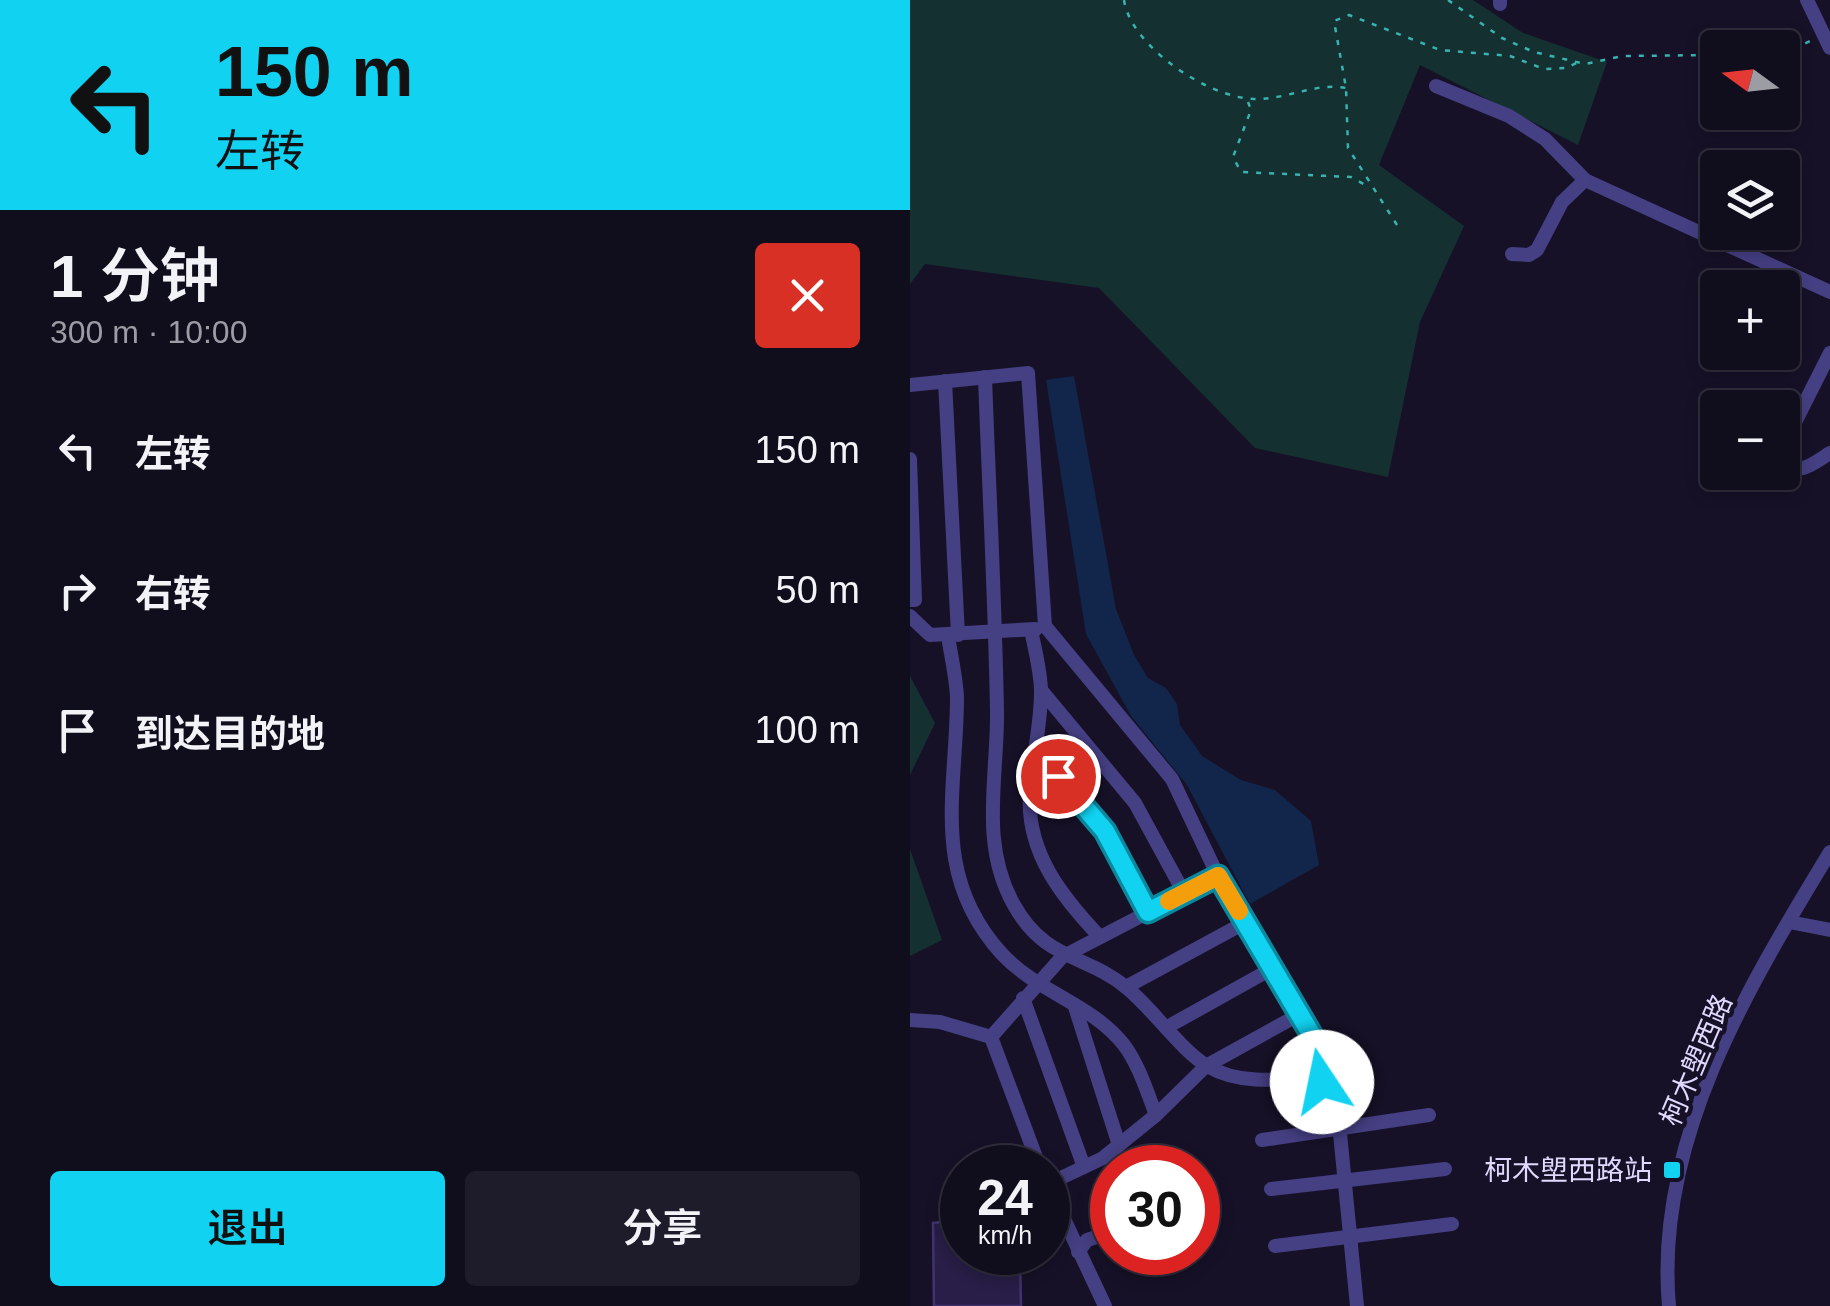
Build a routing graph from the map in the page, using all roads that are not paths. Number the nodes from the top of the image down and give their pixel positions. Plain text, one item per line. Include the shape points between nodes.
1 (1807, 0) edge
2 (1827, 41) edge
3 (1436, 86) dead end
4 (1585, 180) junction
5 (1512, 254) dead end
6 (1830, 292) edge
7 (1830, 353) edge
8 (985, 377) junction
9 (946, 381) junction
10 (910, 385) edge
11 (1800, 412) edge
12 (1830, 453) edge
13 (910, 459) edge
14 (1800, 469) edge
15 (910, 600) edge
16 (910, 616) edge
17 (1038, 628) junction
18 (993, 633) junction
19 (953, 636) junction
20 (1042, 690) junction
21 (1034, 749) junction
22 (1830, 852) edge
23 (1218, 876) junction
24 (1184, 893) junction
25 (1148, 912) junction
26 (1246, 922) junction
27 (1789, 922) junction
28 (1830, 930) edge
29 (1100, 937) junction
30 (1062, 957) junction
31 (1273, 968) junction
32 (1034, 984) junction
33 (1126, 987) junction
34 (1023, 998) junction
35 (1075, 1006) junction
36 (1300, 1014) junction
37 (910, 1020) edge
38 (1169, 1026) junction
39 (991, 1037) junction
40 (1327, 1061) junction
41 (1206, 1066) junction
42 (1321, 1077) junction
43 (1336, 1092) junction
44 (1156, 1115) junction
45 (1429, 1115) dead end
46 (1341, 1129) junction
47 (1262, 1140) dead end
48 (1031, 1145) edge
49 (1119, 1145) joint
50 (1090, 1163) edge
51 (1084, 1167) junction
52 (1446, 1169) dead end
53 (1070, 1174) edge
54 (1346, 1180) junction
55 (1271, 1190) dead end
56 (1452, 1224) dead end
57 (1070, 1234) edge
58 (1350, 1237) junction
59 (1090, 1239) edge
60 (1275, 1246) dead end
61 (1078, 1252) junction
62 (1105, 1306) edge
63 (1357, 1306) edge
64 (1669, 1306) edge

1 - 2 street
3 - 4 street via 1467,95 1546,139
4 - 5 street via 1562,202 1537,250
4 - 6 street
7 - 11 street
8 - 9 street
8 - 17 street via 1028,373
8 - 18 street
9 - 10 street
9 - 19 street
12 - 14 street
13 - 15 street
16 - 19 street via 930,636
17 - 18 street
17 - 20 street
17 - 23 street via 1172,780
18 - 19 street
18 - 30 street via 997,716 990,814 998,864 1014,905
19 - 32 street via 957,692 949,790 956,869 1000,952
20 - 21 street
20 - 24 street via 1135,803
21 - 25 street via 1105,831
21 - 29 street via 1032,830 1065,900
22 - 27 street, 柯木塱西路
23 - 24 street
23 - 26 street
24 - 25 street
25 - 29 street
26 - 31 street
26 - 33 street
27 - 28 street
27 - 64 street, 柯木塱西路 via 1717,1059 1688,1136 1670,1242
29 - 30 street
30 - 32 street
30 - 33 street
31 - 36 street
31 - 38 street
32 - 34 street
32 - 35 street
33 - 38 street
34 - 39 street
34 - 51 street
35 - 44 street via 1125,1046
35 - 49 street
36 - 40 street
36 - 41 street
37 - 39 street
38 - 41 street
39 - 48 street
40 - 42 street
40 - 43 street via 1340,1061 1351,1074
41 - 42 street via 1253,1079
41 - 44 street
42 - 43 street
43 - 46 street
44 - 49 street
45 - 46 street
46 - 47 street
46 - 54 street
50 - 51 street
51 - 53 street
52 - 54 street
54 - 55 street
54 - 58 street
56 - 58 street
57 - 61 street
58 - 60 street
58 - 63 street
59 - 61 street
61 - 62 street

